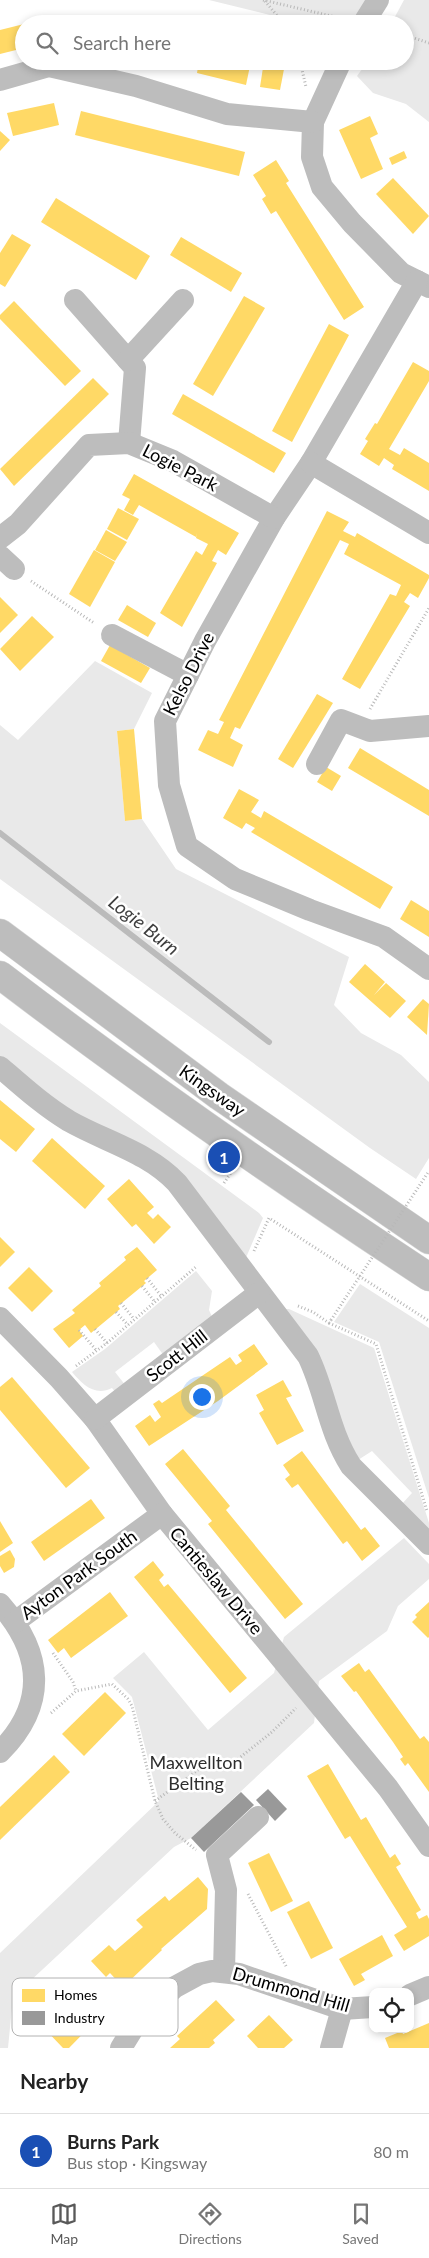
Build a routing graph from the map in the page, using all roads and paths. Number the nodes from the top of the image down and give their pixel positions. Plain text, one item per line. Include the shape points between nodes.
1 (263, 0) edge
2 (378, 0) edge
3 (276, 15) edge
4 (325, 15) edge
5 (365, 15) edge
6 (414, 38) edge
7 (429, 43) edge
8 (35, 70) edge
9 (66, 70) edge
10 (337, 70) edge
11 (0, 80) edge
12 (313, 122) junction
13 (423, 284) edge
14 (75, 300) dead end
15 (183, 300) dead end
16 (128, 360) junction
17 (129, 443) junction
18 (311, 463) junction
19 (274, 518) junction
20 (429, 533) edge
21 (0, 538) edge
22 (7, 563) edge
23 (429, 608) edge
24 (112, 635) joint
25 (188, 675) junction
26 (429, 726) edge
27 (359, 727) junction
28 (317, 764) dead end
29 (0, 933) edge
30 (429, 969) edge
31 (0, 975) edge
32 (0, 1067) edge
33 (429, 1171) edge
34 (429, 1240) edge
35 (197, 1266) dead end
36 (245, 1272) junction
37 (429, 1277) edge
38 (147, 1278) dead end
39 (142, 1286) dead end
40 (259, 1292) junction
41 (162, 1297) junction
42 (155, 1302) junction
43 (121, 1303) dead end
44 (116, 1312) dead end
45 (0, 1318) edge
46 (134, 1319) junction
47 (429, 1321) edge
48 (128, 1325) junction
49 (95, 1329) dead end
50 (79, 1330) dead end
51 (107, 1343) junction
52 (97, 1352) junction
53 (68, 1372) dead end
54 (95, 1419) junction
55 (162, 1514) junction
56 (429, 1516) edge
57 (429, 1544) edge
58 (0, 1604) edge
59 (16, 1622) junction
60 (311, 1694) junction
61 (50, 1714) dead end
62 (0, 1752) edge
63 (155, 1801) junction
64 (258, 1817) dead end
65 (429, 1846) edge
66 (218, 1855) junction
67 (244, 1888) dead end
68 (224, 1971) junction
69 (178, 1985) edge
70 (429, 1986) edge
71 (289, 1991) junction
72 (414, 1993) edge
73 (369, 2007) edge
74 (342, 2009) junction
75 (128, 2036) edge
76 (121, 2048) edge
77 (331, 2048) edge

1 - 3 path
1 - 4 path
2 - 5 street
6 - 7 path
8 - 11 street
9 - 12 street via 136,86 227,114
10 - 12 street
12 - 13 street via 312,157 322,187 401,273
13 - 18 street, Kelso Drive
14 - 16 street
15 - 16 street
16 - 17 street via 135,368
17 - 19 street, Logie Park via 173,461
17 - 21 street, Logie Park via 89,445 18,524
18 - 19 street, Kelso Drive
18 - 20 street
19 - 25 street, Kelso Drive
22 - 24 path
23 - 27 path
24 - 25 street
25 - 30 street, Kelso Drive via 165,721 169,785 187,846 235,879 384,937
26 - 27 street via 370,731
27 - 28 street via 341,720
29 - 34 highway, Kingsway via 219,1096
31 - 37 highway, Kingsway via 289,1184
32 - 36 street via 68,1120 144,1156 167,1172
33 - 56 path, bridge via 330,1321 376,1344
35 - 41 path
36 - 40 street
36 - 47 path via 269,1218
38 - 41 path
39 - 42 path
40 - 54 street, Scott Hill
40 - 57 street via 308,1356 329,1422 347,1459
41 - 42 path
42 - 46 path
43 - 46 path
44 - 48 path
45 - 54 street, Cantieslaw Drive via 60,1378
46 - 48 path
48 - 51 path
49 - 51 path
50 - 52 path
51 - 52 path
52 - 53 path
54 - 55 street, Cantieslaw Drive
55 - 59 street, Ayton Park South
55 - 60 street, Cantieslaw Drive
58 - 59 street, Ayton Park South
59 - 62 street via 31,1653 35,1689 28,1715
60 - 63 path via 238,1759 198,1770
60 - 65 street, Cantieslaw Drive via 388,1788
61 - 63 path via 76,1691 112,1684 132,1706
63 - 66 path via 175,1833 201,1854
64 - 66 street
66 - 68 street via 226,1890
67 - 71 path via 293,1979
68 - 69 street, Drummond Hill via 199,1974
68 - 71 street, Drummond Hill
70 - 72 street
71 - 74 street, Drummond Hill
73 - 74 street, Drummond Hill
74 - 77 street
75 - 76 street, Drummond Hill

